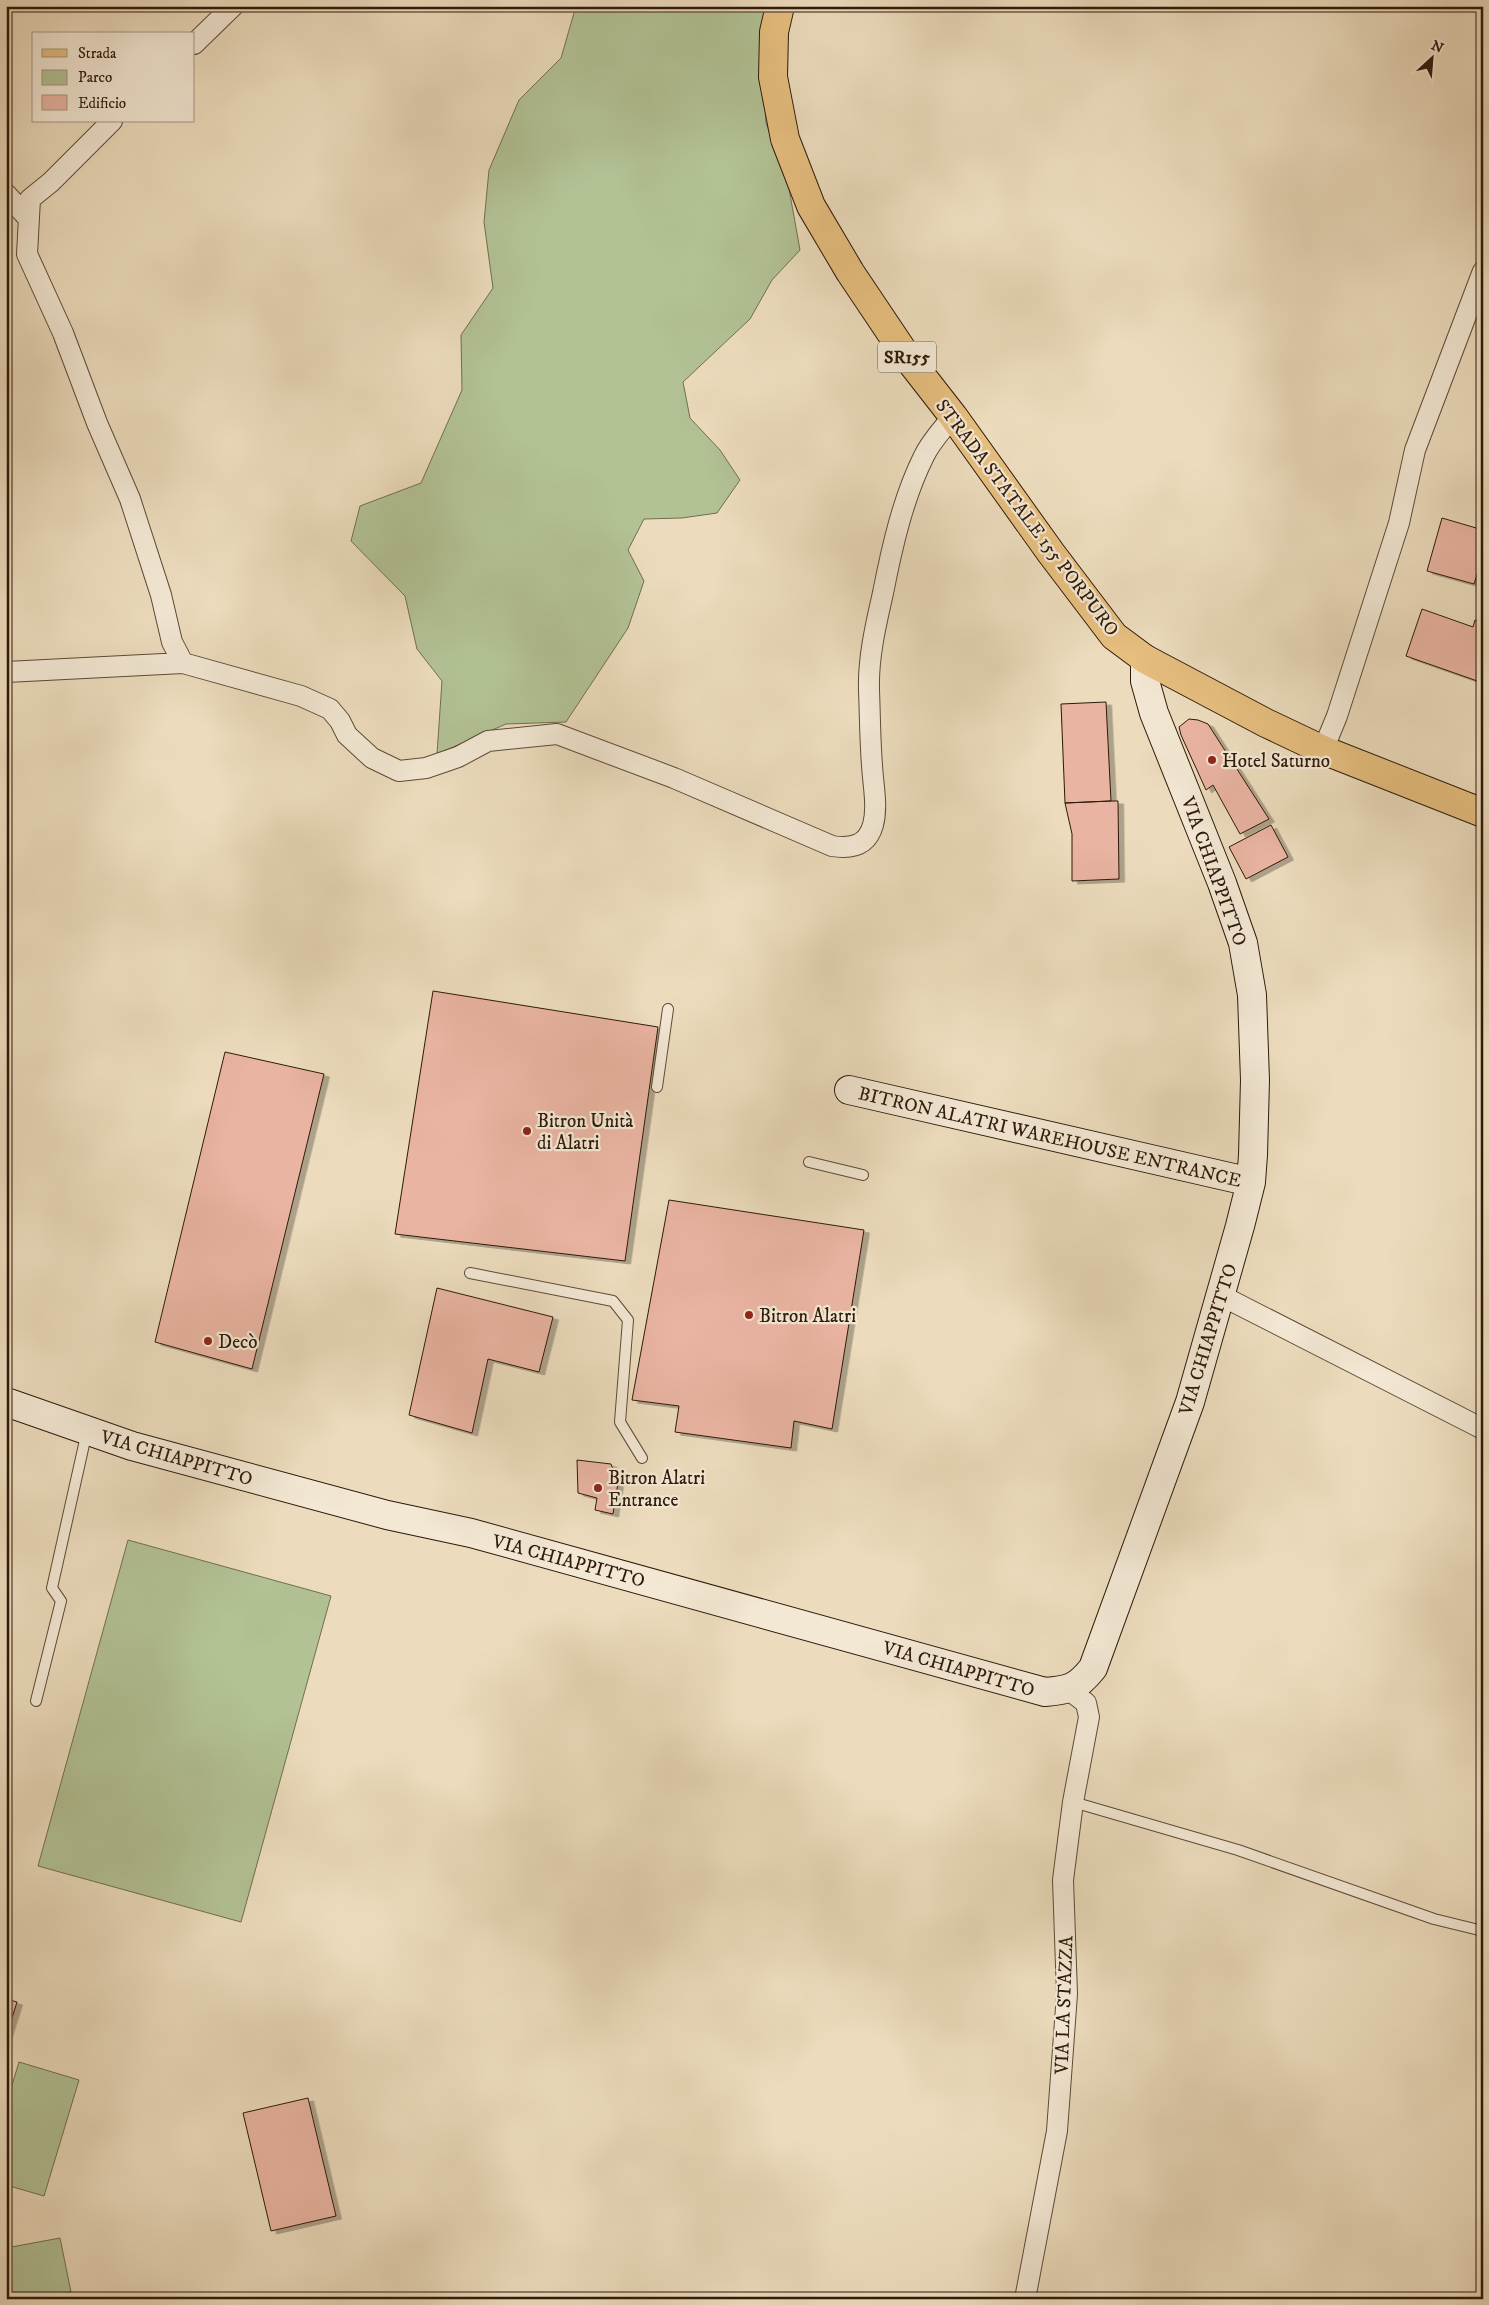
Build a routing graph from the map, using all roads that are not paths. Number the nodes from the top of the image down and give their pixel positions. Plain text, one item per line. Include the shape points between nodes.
1 (233, 6) edge
2 (780, 6) edge
3 (195, 43) edge
4 (111, 122) edge
5 (6, 194) edge
6 (29, 219) junction
7 (1483, 271) edge
8 (953, 416) junction
9 (1145, 659) junction
10 (183, 663) junction
11 (6, 672) edge
12 (1323, 750) junction
13 (1483, 814) edge
14 (668, 1009) dead end
15 (657, 1087) dead end
16 (849, 1090) dead end
17 (809, 1162) dead end
18 (863, 1175) dead end
19 (1252, 1182) junction
20 (470, 1272) dead end
21 (1222, 1296) junction
22 (6, 1402) edge
23 (1483, 1429) edge
24 (88, 1430) junction
25 (642, 1458) dead end
26 (1069, 1690) junction
27 (36, 1701) dead end
28 (1073, 1802) junction
29 (1483, 1931) edge
30 (1025, 2299) edge

1 - 3 street
2 - 8 main road, STRADA STATALE 155 PORPURO / SR155 via 774,32 773,77 785,139 811,206 907,357
4 - 6 street via 30,199
5 - 6 street
6 - 10 street via 28,254 130,499 161,595 172,642
7 - 12 street via 1415,450 1399,523
8 - 9 main road, STRADA STATALE 155 PORPURO / SR155 via 1114,636
8 - 10 street via 925,454 910,489 892,550 873,637 869,685 876,806 873,825 859,846 832,846 674,778 557,734 488,741 458,758 426,768 399,771 372,758 347,735 330,709 301,696
9 - 12 main road, STRADA STATALE 155 PORPURO / SR155
9 - 19 street, VIA CHIAPPITTO via 1145,681 1154,713 1243,943 1252,995 1255,1070
10 - 11 street
12 - 13 main road, STRADA STATALE 155 PORPURO / SR155
14 - 15 lane
16 - 19 street, BITRON ALATRI WAREHOUSE ENTRANCE
17 - 18 lane
19 - 21 street, VIA CHIAPPITTO
20 - 25 lane via 613,1301 628,1320 620,1422
21 - 23 street
21 - 26 street, VIA CHIAPPITTO via 1190,1402 1093,1668 1083,1682
22 - 24 street, VIA CHIAPPITTO
24 - 26 street, VIA CHIAPPITTO via 132,1446 387,1515 499,1540 1045,1692
24 - 27 lane via 52,1588 61,1601
26 - 28 street, VIA LA STAZZA via 1086,1703 1090,1717
28 - 29 lane via 1238,1850 1434,1918
28 - 30 street, VIA LA STAZZA via 1063,1880 1067,1994 1057,2131

